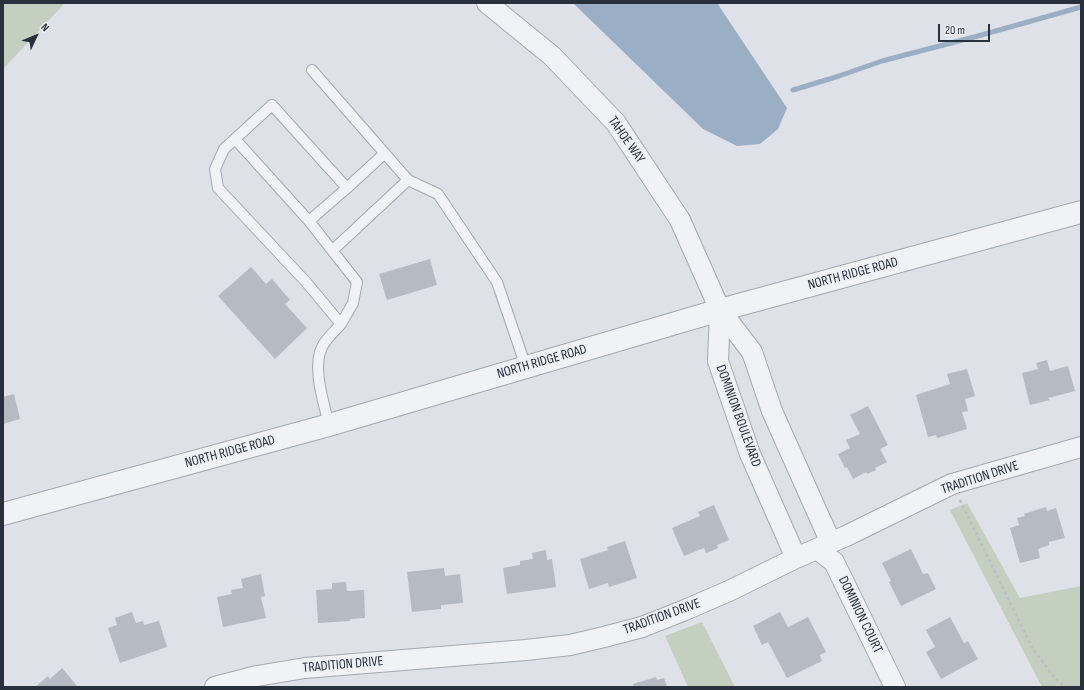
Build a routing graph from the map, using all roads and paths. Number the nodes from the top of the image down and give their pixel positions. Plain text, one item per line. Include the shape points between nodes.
1 (487, 3) edge
2 (312, 70) dead end
3 (235, 139) junction
4 (385, 153) junction
5 (408, 180) junction
6 (347, 188) junction
7 (1081, 212) edge
8 (309, 222) junction
9 (333, 250) junction
10 (720, 310) junction
11 (341, 324) junction
12 (526, 367) junction
13 (329, 425) junction
14 (1081, 447) edge
15 (952, 484) junction
16 (3, 513) edge
17 (824, 546) junction
18 (796, 558) junction
19 (215, 687) edge
20 (895, 687) edge
21 (1064, 687) edge

1 - 10 street, TAHOE WAY via 552,56 616,123 680,220
2 - 4 lane
3 - 6 lane via 272,105
3 - 8 lane
3 - 11 lane via 224,149 215,169 218,188 306,282
4 - 5 lane
4 - 6 lane
5 - 9 lane
5 - 12 lane via 438,194 497,282
6 - 8 lane
7 - 10 street, NORTH RIDGE ROAD
8 - 9 lane
9 - 11 lane via 357,282 357,304
10 - 12 street, NORTH RIDGE ROAD
10 - 17 street via 752,352
10 - 18 street, DOMINION BOULEVARD via 718,361 750,454
11 - 13 lane via 322,346 319,357 318,373
12 - 13 street, NORTH RIDGE ROAD
13 - 16 street, NORTH RIDGE ROAD
14 - 15 street, TRADITION DRIVE
15 - 17 street, TRADITION DRIVE
15 - 21 path via 1032,648
17 - 18 street, TRADITION DRIVE
17 - 20 street, DOMINION COURT
18 - 19 street, TRADITION DRIVE via 685,610 642,626 570,645 305,668 257,676

